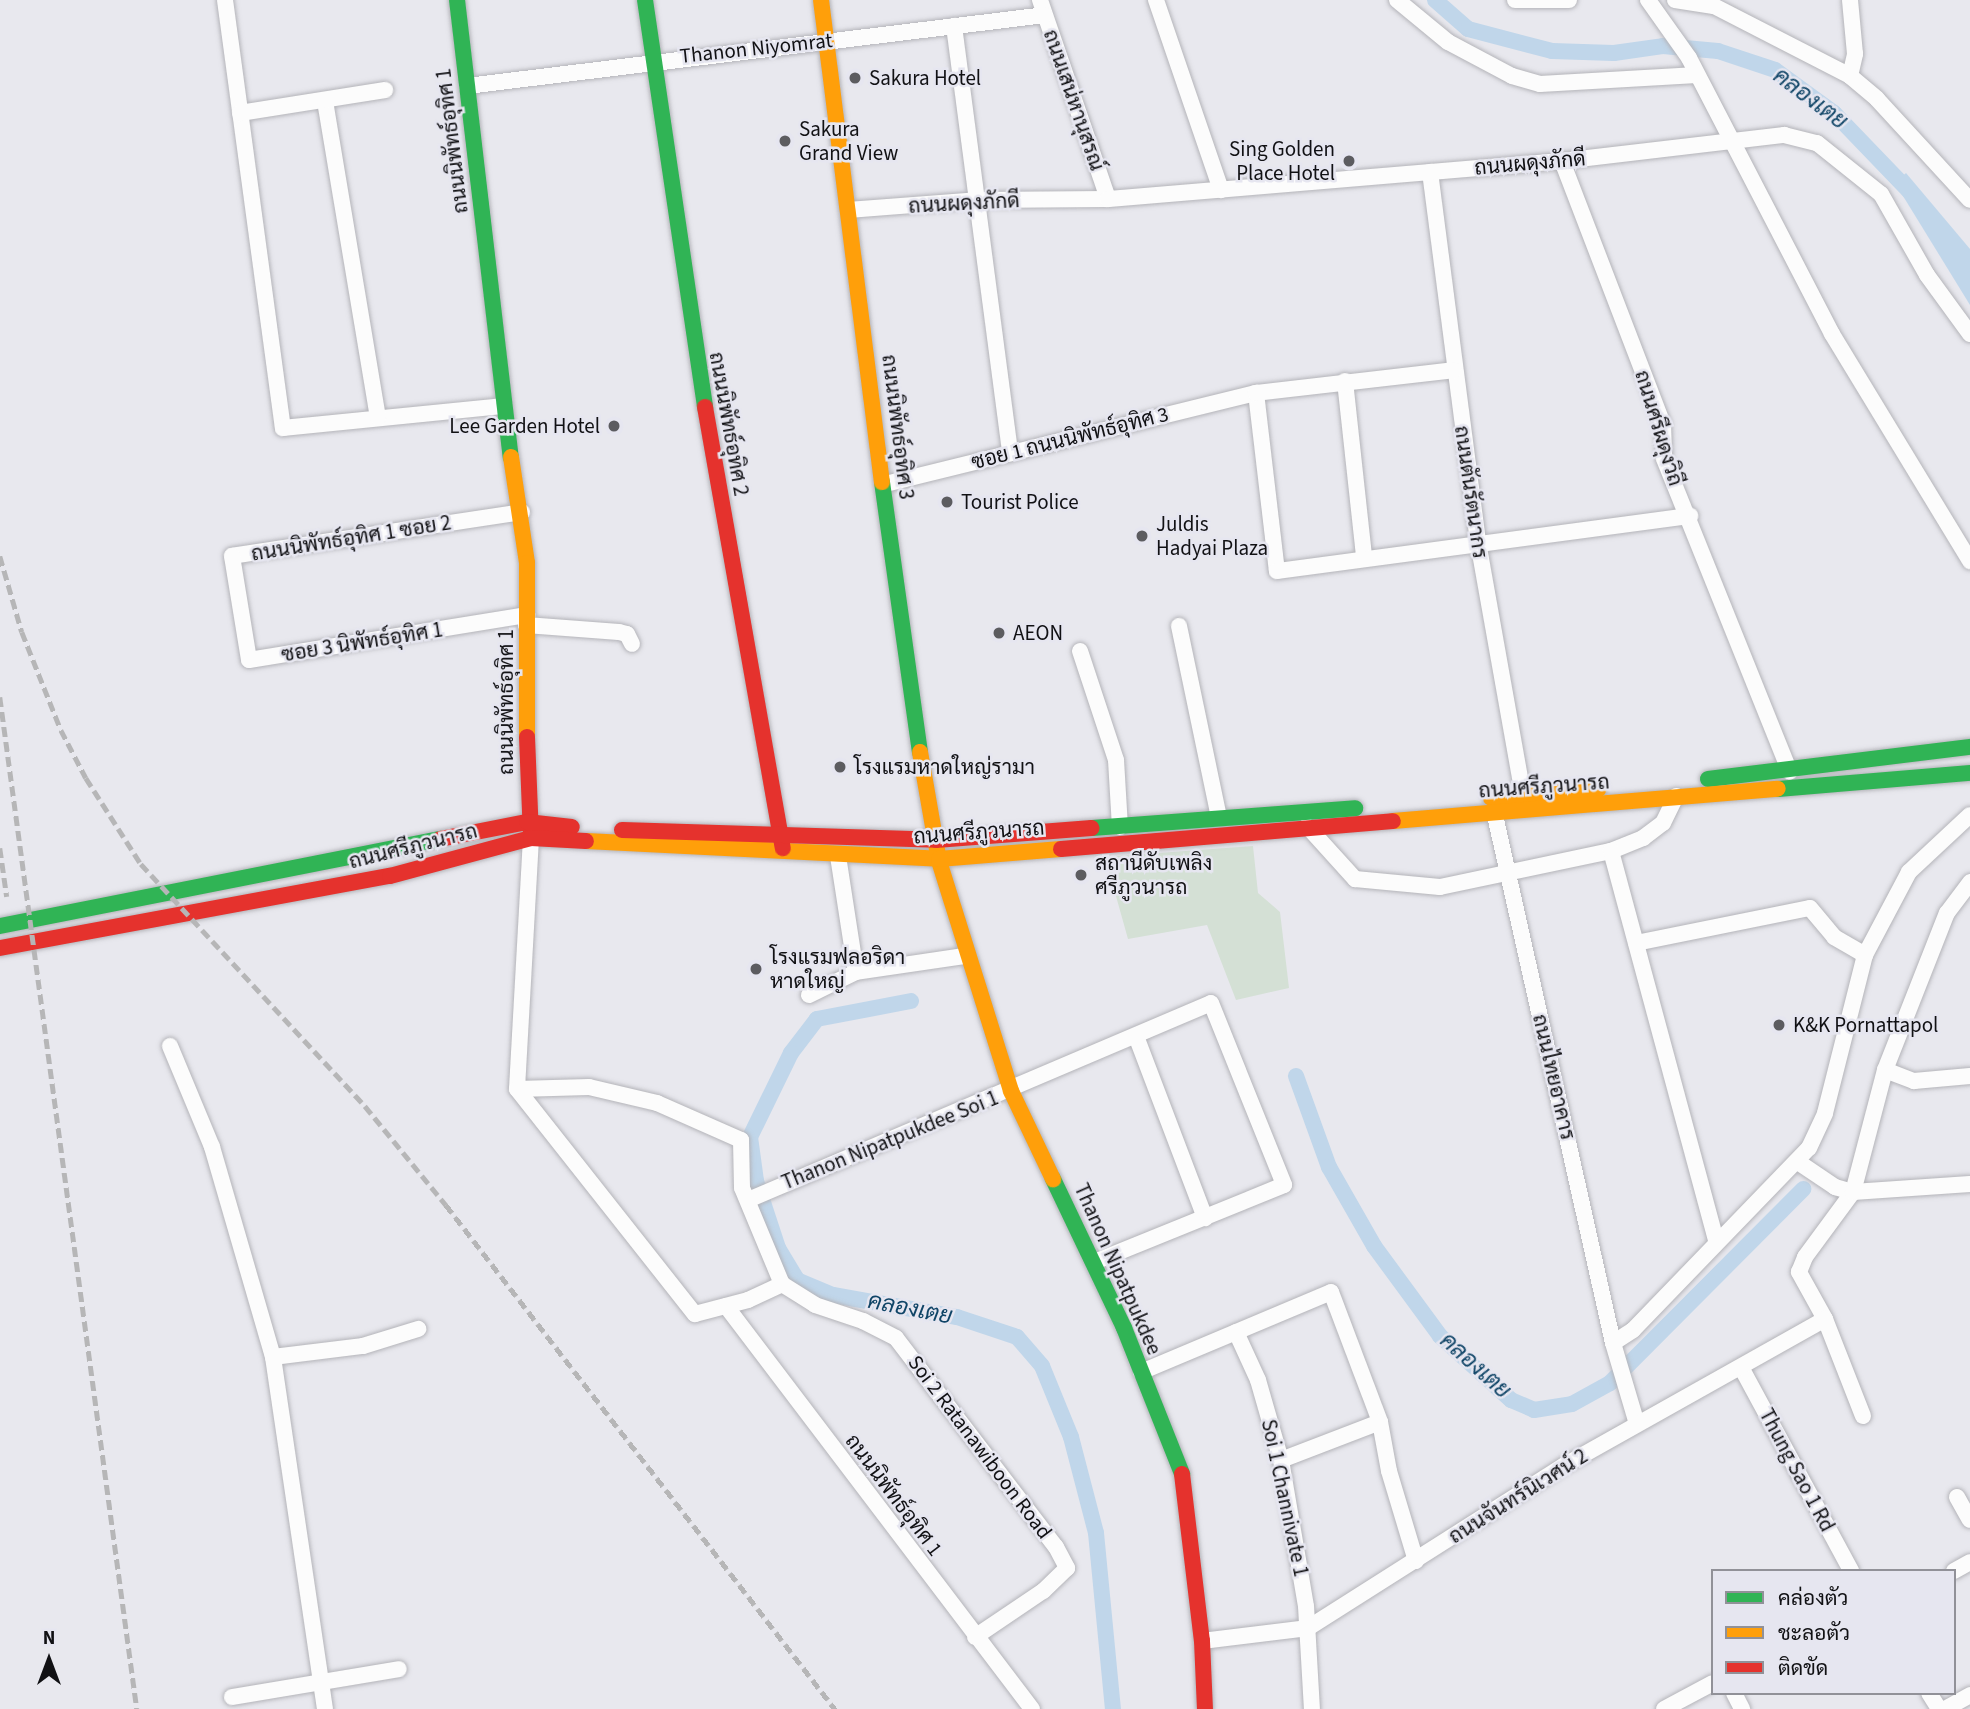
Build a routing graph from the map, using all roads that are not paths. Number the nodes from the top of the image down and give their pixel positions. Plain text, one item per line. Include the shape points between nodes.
1 (225, 0) edge
2 (457, 0) edge
3 (645, 0) edge
4 (821, 0) edge
5 (1156, 0) edge
6 (1397, 0) edge
7 (1516, 0) edge
8 (1569, 0) edge
9 (1675, 0) edge
10 (1850, 0) edge
11 (1651, 4) edge
12 (1043, 7) edge
13 (954, 26) junction
14 (825, 41) junction
15 (652, 60) junction
16 (1698, 75) junction
17 (1850, 76) junction
18 (467, 86) junction
19 (386, 90) dead end
20 (325, 101) junction
21 (240, 113) junction
22 (1729, 142) junction
23 (1562, 161) junction
24 (1430, 172) junction
25 (1221, 190) junction
26 (1108, 199) junction
27 (976, 200) junction
28 (1970, 200) edge
29 (848, 210) junction
30 (1970, 334) edge
31 (1454, 370) junction
32 (1345, 381) junction
33 (1256, 393) junction
34 (504, 406) junction
35 (379, 418) junction
36 (1010, 453) junction
37 (884, 484) junction
38 (522, 512) junction
39 (1690, 516) junction
40 (1478, 542) junction
41 (1364, 556) junction
42 (1970, 561) edge
43 (241, 608) joint
44 (526, 620) junction
45 (1179, 626) dead end
46 (632, 644) dead end
47 (1080, 651) dead end
48 (1970, 747) edge
49 (1970, 773) edge
50 (1792, 780) junction
51 (1676, 796) junction
52 (1525, 803) junction
53 (1494, 811) junction
54 (1970, 815) edge
55 (1219, 818) junction
56 (1119, 827) junction
57 (1307, 827) junction
58 (529, 830) junction
59 (781, 836) junction
60 (936, 840) junction
61 (1611, 851) junction
62 (784, 854) junction
63 (838, 856) junction
64 (939, 859) junction
65 (1508, 873) junction
66 (1970, 882) edge
67 (0, 926) edge
68 (1636, 943) junction
69 (0, 948) edge
70 (1865, 955) junction
71 (966, 956) junction
72 (856, 972) junction
73 (809, 995) dead end
74 (1136, 1036) junction
75 (170, 1046) dead end
76 (1885, 1070) junction
77 (1970, 1076) edge
78 (517, 1089) junction
79 (1011, 1090) junction
80 (1803, 1166) junction
81 (1970, 1184) edge
82 (1853, 1192) junction
83 (748, 1200) junction
84 (1205, 1218) junction
85 (1716, 1241) junction
86 (1094, 1262) junction
87 (782, 1284) junction
88 (726, 1306) junction
89 (1825, 1319) junction
90 (418, 1329) dead end
91 (1236, 1332) junction
92 (1615, 1348) junction
93 (273, 1357) junction
94 (1742, 1369) junction
95 (1141, 1372) junction
96 (1863, 1416) dead end
97 (1380, 1422) junction
98 (1637, 1424) junction
99 (1281, 1460) junction
100 (1956, 1497) dead end
101 (1970, 1520) edge
102 (1416, 1561) junction
103 (1850, 1569) edge
104 (1308, 1628) junction
105 (975, 1637) junction
106 (1202, 1641) junction
107 (399, 1669) dead end
108 (320, 1680) junction
109 (1711, 1684) edge
110 (1970, 1695) edge
111 (232, 1697) dead end
112 (324, 1709) edge
113 (1031, 1709) edge
114 (1205, 1709) edge
115 (1312, 1709) edge
116 (1664, 1709) edge
117 (1945, 1709) edge

1 - 21 street
2 - 18 main road, ถนนนิพัทธ์อุทิศ 1
3 - 15 main road, ถนนนิพัทธ์อุทิศ 2
4 - 14 main road, ถนนนิพัทธ์อุทิศ 3
5 - 25 street
6 - 16 street via 1448,42 1513,76 1540,84
7 - 8 street
9 - 17 street via 1714,6
10 - 17 street via 1855,54
11 - 16 street
12 - 13 street, Thanon Niyomrat
12 - 26 street, ถนนเสน่หานุสรณ์
13 - 14 street, Thanon Niyomrat
13 - 27 street
14 - 15 street, Thanon Niyomrat
14 - 29 main road, ถนนนิพัทธ์อุทิศ 3
15 - 18 street, Thanon Niyomrat
15 - 59 main road, ถนนนิพัทธ์อุทิศ 2 via 701,387
16 - 22 street
17 - 28 street
18 - 34 main road, ถนนนิพัทธ์อุทิศ 1
19 - 20 street
20 - 21 street
20 - 35 street
21 - 35 street via 283,429
22 - 23 street, ถนนผดุงภักดี
22 - 30 street, ถนนผดุงภักดี via 1784,135 1817,143 1881,194 1927,275
22 - 42 street via 1832,334
23 - 24 street, ถนนผดุงภักดี
23 - 39 street, ถนนศรีผดุงวิถี via 1663,424 1664,459
24 - 25 street, ถนนผดุงภักดี
24 - 31 street, ถนนตันรัตนากร
25 - 26 street, ถนนผดุงภักดี
26 - 27 street, ถนนผดุงภักดี
27 - 29 street, ถนนผดุงภักดี
27 - 36 street
29 - 37 main road, ถนนนิพัทธ์อุทิศ 3
31 - 32 street, ซอย 1 ถนนนิพัทธ์อุทิศ 3
31 - 40 street, ถนนตันรัตนากร
32 - 33 street, ซอย 1 ถนนนิพัทธ์อุทิศ 3
32 - 41 street
33 - 36 street, ซอย 1 ถนนนิพัทธ์อุทิศ 3
33 - 41 street via 1277,570
34 - 35 street
34 - 38 main road, ถนนนิพัทธ์อุทิศ 1
36 - 37 street, ซอย 1 ถนนนิพัทธ์อุทิศ 3
37 - 60 main road, ถนนนิพัทธ์อุทิศ 3 via 904,657
38 - 43 street, ถนนนิพัทธ์อุทิศ 1 ซอย 2 via 232,556
38 - 44 main road, ถนนนิพัทธ์อุทิศ 1
39 - 40 street
39 - 50 street, ถนนศรีผดุงวิถี
40 - 41 street
40 - 52 street, ถนนตันรัตนากร
43 - 44 street, ซอย 3 นิพัทธ์อุทิศ 1 via 249,660
44 - 46 street via 619,632 627,634
44 - 58 main road, ถนนนิพัทธ์อุทิศ 1
45 - 55 street
47 - 56 street via 1116,760
48 - 50 main road, ถนนศรีภูวนารถ
49 - 50 main road, ถนนศรีภูวนารถ
50 - 51 main road, ถนนศรีภูวนารถ
50 - 52 main road, ถนนศรีภูวนารถ
51 - 52 main road, ถนนศรีภูวนารถ
51 - 61 street via 1663,822 1643,838
52 - 53 main road, ถนนศรีภูวนารถ
52 - 55 main road, ถนนศรีภูวนารถ
53 - 57 main road, ถนนศรีภูวนารถ
53 - 65 street, ถนนไทยอาคาร
54 - 70 street via 1909,872
55 - 56 main road, ถนนศรีภูวนารถ
56 - 60 main road, ถนนศรีภูวนารถ
57 - 64 main road, ถนนศรีภูวนารถ
57 - 65 street via 1355,879 1440,887
58 - 59 main road, ถนนศรีภูวนารถ
58 - 62 main road, ถนนศรีภูวนารถ
58 - 67 main road, ถนนศรีภูวนารถ
58 - 69 main road, ถนนศรีภูวนารถ via 390,876
58 - 78 street, ถนนนิพัทธ์อุทิศ 1
59 - 60 main road, ถนนศรีภูวนารถ
59 - 62 main road, ถนนนิพัทธ์อุทิศ 2
60 - 64 main road, ถนนนิพัทธ์อุทิศ 3
61 - 65 street
61 - 68 street
62 - 63 main road, ถนนศรีภูวนารถ
63 - 64 main road, ถนนศรีภูวนารถ
63 - 72 street
64 - 71 main road, Thanon Nipatpukdee
65 - 92 street, ถนนไทยอาคาร
66 - 76 street via 1947,913
68 - 70 street via 1810,908 1834,937
68 - 85 street
70 - 80 street via 1825,1113
71 - 72 street
71 - 79 main road, Thanon Nipatpukdee
72 - 73 street
74 - 79 street, Thanon Nipatpukdee Soi 1
74 - 84 street
74 - 84 street, Thanon Nipatpukdee Soi 1 via 1210,1003 1284,1185
75 - 93 street via 212,1147
76 - 77 street via 1914,1081
76 - 82 street
78 - 83 street via 589,1087 657,1104 721,1130 741,1140 742,1188
78 - 88 street via 695,1314
79 - 83 street, Thanon Nipatpukdee Soi 1
79 - 86 main road, Thanon Nipatpukdee
80 - 82 street via 1835,1187
80 - 85 street
81 - 82 street
82 - 89 street via 1799,1272
83 - 87 street
84 - 86 street
85 - 92 street
86 - 95 main road, Thanon Nipatpukdee
87 - 88 street
87 - 105 street, Soi 2 Ratanawiboon Road via 815,1305 896,1338 1056,1547 1067,1568 1043,1591
88 - 105 street, ถนนนิพัทธ์อุทิศ 1
89 - 94 street, ถนนจันทร์นิเวศน์ 2
89 - 96 street
90 - 93 street via 363,1346
91 - 95 street
91 - 97 street via 1331,1293
91 - 99 street, Soi 1 Channivate 1 via 1258,1380
92 - 98 street, ถนนไทยอาคาร
93 - 108 street
94 - 98 street, ถนนจันทร์นิเวศน์ 2
94 - 103 street, Thung Sao 1 Rd
95 - 106 main road, Thanon Nipatpukdee via 1182,1473
97 - 99 street
97 - 102 street via 1389,1471
98 - 102 street, ถนนจันทร์นิเวศน์ 2
99 - 104 street, Soi 1 Channivate 1
100 - 101 street
102 - 104 street, ถนนจันทร์นิเวศน์ 2
104 - 106 street, ถนนจันทร์นิเวศน์ 2
104 - 115 street, Soi 1 Channivate 1
105 - 113 street, ถนนนิพัทธ์อุทิศ 1
106 - 114 main road, Thanon Nipatpukdee
107 - 108 street
108 - 111 street
108 - 112 street
109 - 116 street
110 - 117 street

